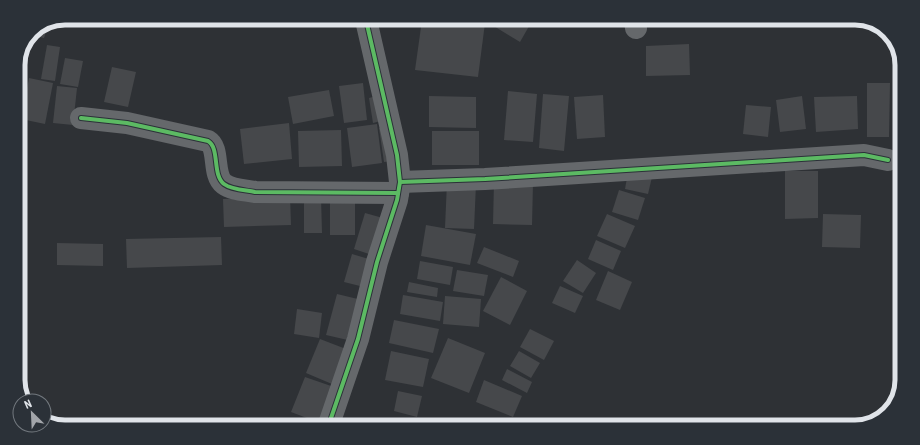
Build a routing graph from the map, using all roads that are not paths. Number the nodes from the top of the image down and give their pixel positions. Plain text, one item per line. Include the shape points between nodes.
1 (367, 25) edge
2 (81, 118) dead end
3 (888, 160) dead end
4 (399, 188) junction
5 (329, 420) edge

1 - 4 street via 397,155
2 - 4 street via 127,123 208,141 213,146 222,182 236,189 255,192
3 - 4 street via 864,155 485,179
4 - 5 street via 358,339

